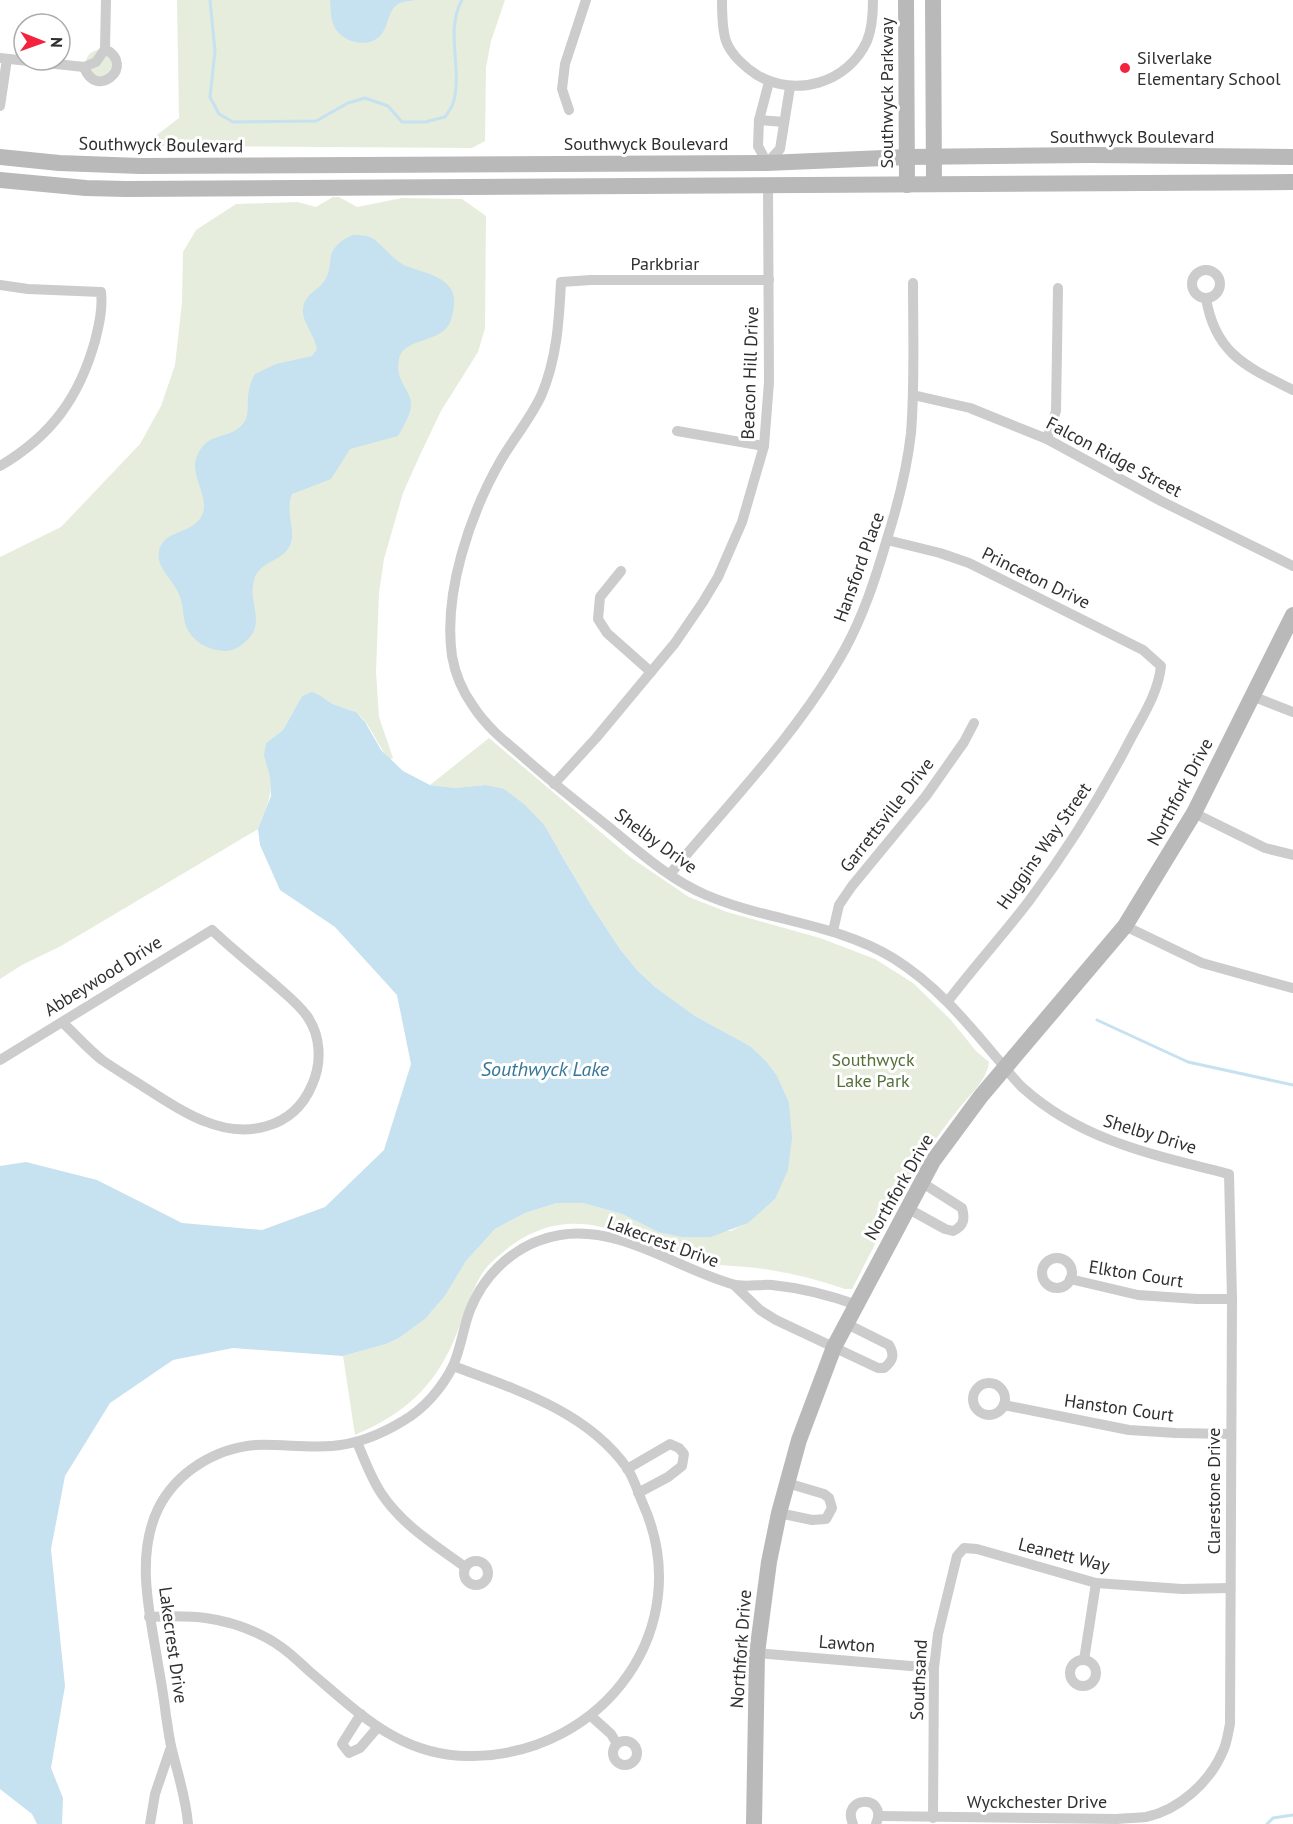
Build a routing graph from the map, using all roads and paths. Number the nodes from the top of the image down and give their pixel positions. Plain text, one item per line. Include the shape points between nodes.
1 (105, 0) edge
2 (586, 0) edge
3 (722, 0) edge
4 (873, 0) edge
5 (906, 0) edge
6 (933, 0) edge
7 (105, 49) junction
8 (4, 58) edge
9 (84, 67) junction
10 (769, 82) junction
11 (790, 87) junction
12 (0, 106) edge
13 (569, 111) dead end
14 (759, 120) junction
15 (784, 122) junction
16 (1091, 155) junction
17 (0, 157) edge
18 (907, 157) junction
19 (934, 157) junction
20 (1233, 157) junction
21 (1293, 157) edge
22 (767, 163) junction
23 (422, 164) junction
24 (0, 180) edge
25 (1232, 182) junction
26 (1293, 182) edge
27 (934, 184) junction
28 (1091, 184) junction
29 (907, 185) junction
30 (768, 186) junction
31 (422, 188) junction
32 (769, 280) junction
33 (561, 282) joint
34 (913, 283) dead end
35 (0, 285) edge
36 (1058, 288) dead end
37 (1206, 298) dead end
38 (1293, 390) edge
39 (913, 395) junction
40 (677, 431) dead end
41 (1047, 439) junction
42 (764, 446) junction
43 (0, 466) edge
44 (887, 540) junction
45 (1293, 566) edge
46 (621, 571) dead end
47 (1293, 615) edge
48 (1161, 666) joint
49 (651, 672) junction
50 (1252, 696) junction
51 (1293, 712) edge
52 (974, 723) dead end
53 (554, 783) junction
54 (1194, 813) junction
55 (1293, 855) edge
56 (670, 874) junction
57 (1125, 926) junction
58 (833, 931) junction
59 (1292, 988) edge
60 (948, 1001) junction
61 (62, 1022) junction
62 (0, 1060) edge
63 (1005, 1067) junction
64 (1229, 1174) joint
65 (921, 1182) junction
66 (907, 1208) junction
67 (1070, 1279) dead end
68 (735, 1286) junction
69 (1232, 1299) junction
70 (857, 1305) junction
71 (847, 1324) junction
72 (834, 1347) junction
73 (453, 1366) junction
74 (1004, 1406) dead end
75 (1231, 1434) junction
76 (357, 1442) junction
77 (627, 1469) junction
78 (787, 1483) junction
79 (638, 1493) junction
80 (779, 1513) junction
81 (964, 1548) joint
82 (465, 1567) dead end
83 (1096, 1583) junction
84 (1230, 1588) junction
85 (149, 1617) junction
86 (757, 1653) junction
87 (1084, 1660) dead end
88 (934, 1668) junction
89 (361, 1714) junction
90 (591, 1716) junction
91 (378, 1727) junction
92 (617, 1743) dead end
93 (171, 1747) junction
94 (1190, 1795) joint
95 (933, 1818) junction
96 (878, 1820) edge
97 (150, 1824) edge
98 (188, 1824) edge
99 (754, 1824) edge
100 (853, 1824) edge

1 - 7 street
2 - 13 street via 565,64 562,89
3 - 10 street via 727,43 746,68
4 - 11 street via 867,41 850,66 820,84
5 - 18 street, Southwyck Parkway
6 - 19 street
7 - 9 street via 96,62
7 - 9 street via 117,65 112,78 92,79
8 - 9 street
8 - 12 street
10 - 11 street
10 - 14 street
11 - 15 street
14 - 15 street
14 - 22 street via 758,146
15 - 22 street via 780,149
16 - 19 street, Southwyck Boulevard
16 - 20 street, Southwyck Boulevard
16 - 28 street
17 - 23 street, Southwyck Boulevard via 140,166
18 - 19 street, Southwyck Boulevard
18 - 22 street, Southwyck Boulevard
18 - 29 street, Southwyck Parkway
19 - 27 street
20 - 21 street, Southwyck Boulevard
20 - 25 street
22 - 23 street, Southwyck Boulevard
22 - 30 street
23 - 31 street
24 - 31 street via 126,189
25 - 26 street
25 - 28 street
27 - 28 street
27 - 29 street
29 - 30 street
30 - 31 street
30 - 32 street, Beacon Hill Drive
32 - 33 street, Parkbriar
32 - 42 street, Beacon Hill Drive via 769,382
33 - 53 street, Shelby Drive via 558,335 548,377 473,517 457,577 450,626 455,672 472,705 495,734
34 - 39 street, Hansford Place
35 - 43 street via 101,292 102,302 93,350 79,386 58,418 32,445
36 - 41 street via 1056,411
37 - 38 street via 1209,318 1229,351 1251,368
39 - 41 street, Falcon Ridge Street via 970,408
39 - 44 street, Hansford Place via 905,470
40 - 42 street
41 - 45 street, Falcon Ridge Street
42 - 49 street, Beacon Hill Drive via 742,522 718,576 687,626
44 - 48 street, Princeton Drive via 940,553 984,570 1143,650
44 - 56 street, Hansford Place via 870,594 833,669 783,739
46 - 49 street via 600,597 598,619 607,633
47 - 50 street, Northfork Drive
48 - 60 street, Huggins Way Street via 1153,696 1086,820 1028,903
49 - 53 street, Beacon Hill Drive
50 - 51 street
50 - 54 street, Northfork Drive
52 - 58 street, Garrettsville Drive via 926,796 839,905
53 - 56 street, Shelby Drive
54 - 55 street via 1265,848
54 - 57 street, Northfork Drive
56 - 58 street, Shelby Drive via 702,894 724,902
57 - 59 street via 1202,963
57 - 63 street, Northfork Drive
58 - 60 street, Shelby Drive via 894,958
60 - 63 street, Shelby Drive
61 - 61 street, Abbeywood Drive via 100,1059 201,1120 231,1129 246,1130 282,1122 304,1098 317,1073 319,1053 308,1017 212,930
61 - 62 street, Abbeywood Drive
63 - 64 street, Shelby Drive via 1020,1086 1087,1131 1142,1152
63 - 65 street, Northfork Drive
64 - 69 street, Clarestone Drive
65 - 66 street, Northfork Drive
65 - 66 street via 962,1208 962,1225 953,1231 945,1229
66 - 70 street, Northfork Drive
67 - 69 street, Elkton Court via 1138,1295
68 - 70 street, Lakecrest Drive via 796,1287
68 - 72 street, Lakecrest Drive via 776,1320
68 - 73 street, Lakecrest Drive via 615,1240 576,1234 544,1239 512,1255 487,1278 470,1310
69 - 75 street, Clarestone Drive
70 - 71 street, Northfork Drive
71 - 72 street, Northfork Drive
71 - 72 street, Lakecrest Drive via 889,1345 893,1359 884,1368 878,1368
72 - 78 street, Northfork Drive
73 - 76 street, Lakecrest Drive via 415,1414
73 - 77 street via 552,1406 596,1437
74 - 75 street, Hanston Court via 1129,1430
75 - 84 street, Clarestone Drive
76 - 82 street via 382,1495 400,1516
76 - 85 street, Lakecrest Drive via 238,1447 190,1470 170,1488 151,1527 147,1548
77 - 79 street
77 - 79 street via 670,1444 684,1454 682,1466
78 - 80 street, Northfork Drive
78 - 80 street via 824,1494 832,1508 826,1519
79 - 90 street via 650,1518 657,1549 655,1613 644,1646 624,1682
80 - 86 street, Northfork Drive
81 - 83 street, Leanett Way
81 - 88 street, Southsand via 957,1556
83 - 84 street, Leanett Way
83 - 87 street
84 - 94 street, Clarestone Drive via 1230,1724 1224,1750
85 - 89 street via 206,1617 245,1627 284,1650
85 - 93 street, Lakecrest Drive
86 - 88 street, Lawton
86 - 99 street, Northfork Drive
88 - 95 street, Southsand
89 - 91 street
89 - 91 street via 342,1744 349,1753 360,1748
90 - 91 street via 549,1741 503,1754 473,1756 415,1747
90 - 92 street
93 - 97 street, Lakecrest Drive via 155,1794
93 - 98 street, Lakecrest Drive
94 - 95 street, Wyckchester Drive via 1169,1809 1146,1817
95 - 96 street, Wyckchester Drive
96 - 100 street, Wyckchester Drive via 875,1806 860,1802 850,1815

